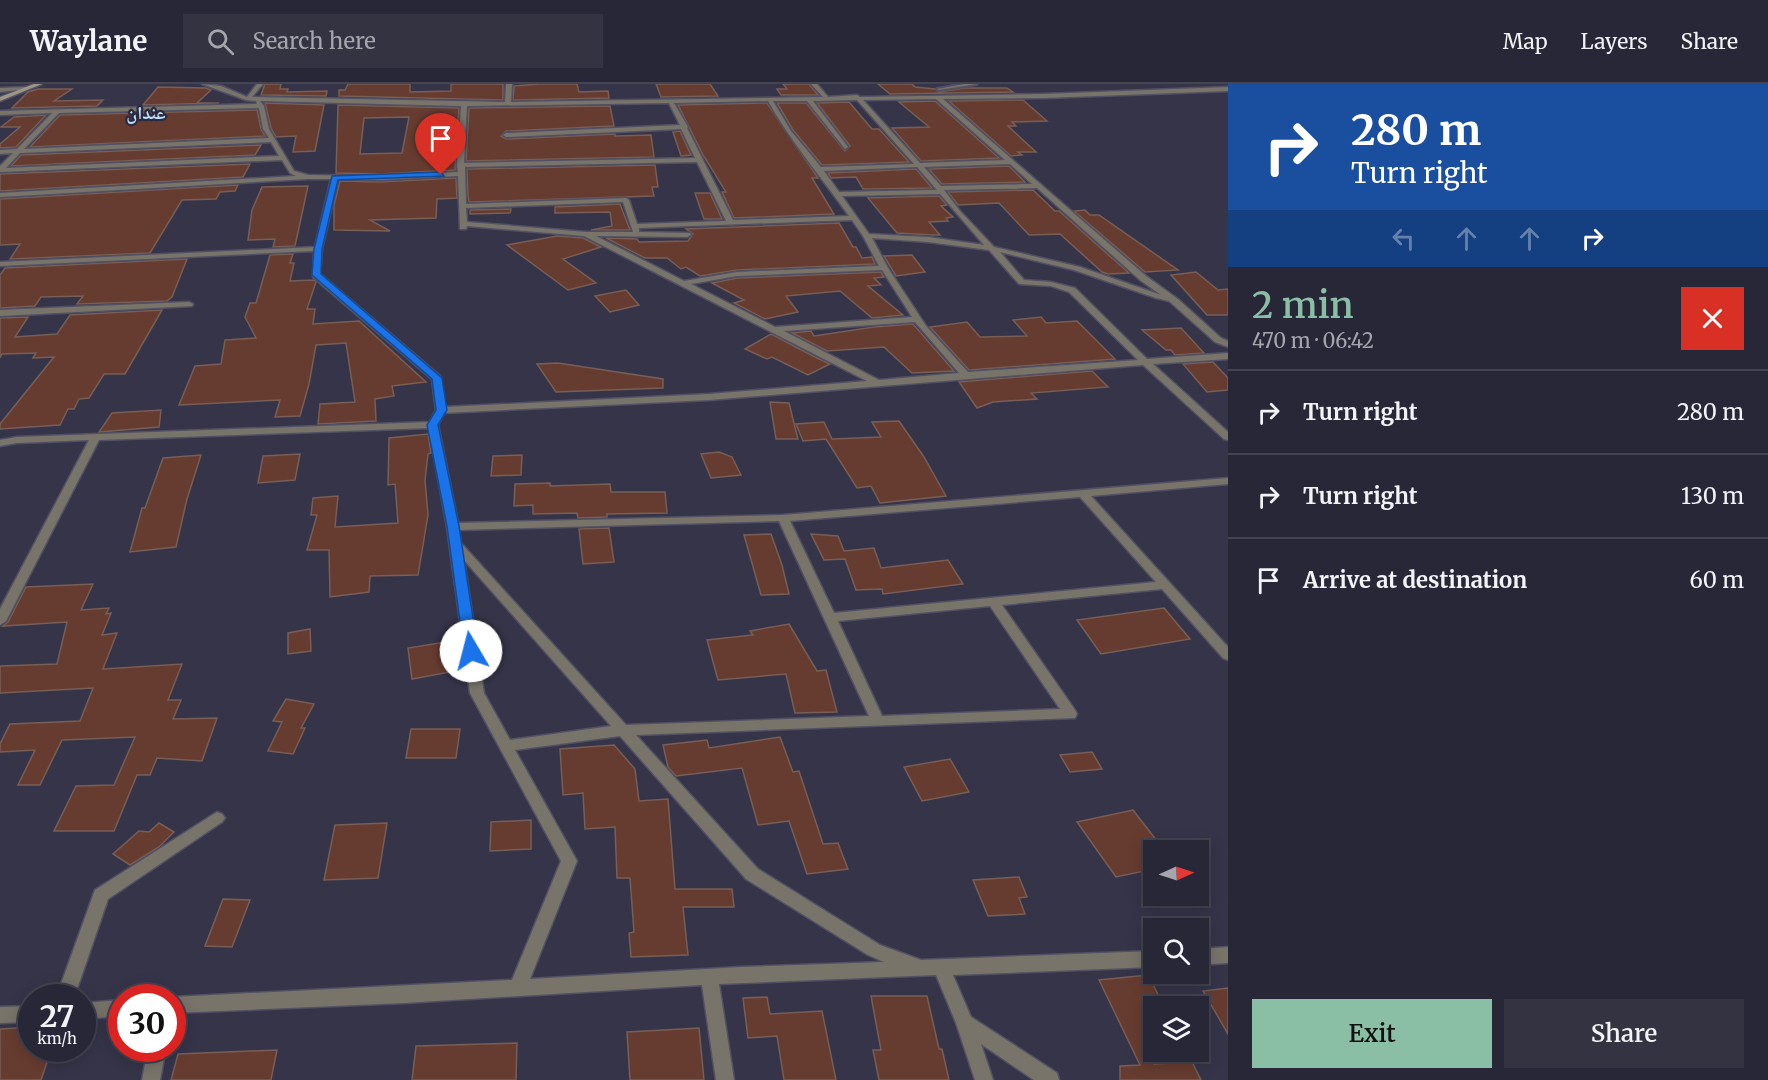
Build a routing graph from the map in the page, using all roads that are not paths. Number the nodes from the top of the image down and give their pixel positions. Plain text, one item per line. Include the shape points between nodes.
1 (14, 84) edge
2 (39, 84) edge
3 (205, 84) edge
4 (260, 84) edge
5 (509, 84) edge
6 (814, 84) edge
7 (933, 84) edge
8 (975, 84) edge
9 (1145, 84) edge
10 (0, 89) edge
11 (26, 89) junction
12 (1228, 89) edge
13 (1023, 90) dead end
14 (938, 92) junction
15 (1144, 92) junction
16 (1030, 95) junction
17 (808, 98) junction
18 (826, 98) junction
19 (857, 98) junction
20 (0, 99) edge
21 (248, 99) junction
22 (770, 99) junction
23 (670, 102) junction
24 (508, 103) junction
25 (259, 104) junction
26 (464, 104) junction
27 (0, 112) edge
28 (57, 112) junction
29 (685, 127) junction
30 (506, 135) dead end
31 (272, 140) junction
32 (845, 147) dead end
33 (19, 151) junction
34 (0, 152) edge
35 (283, 158) junction
36 (699, 160) junction
37 (1012, 162) junction
38 (460, 165) junction
39 (920, 166) junction
40 (819, 169) junction
41 (0, 170) edge
42 (462, 174) junction
43 (307, 177) junction
44 (335, 177) junction
45 (1039, 186) junction
46 (940, 190) junction
47 (837, 194) junction
48 (0, 195) edge
49 (462, 206) junction
50 (854, 218) junction
51 (730, 222) junction
52 (634, 226) junction
53 (586, 234) junction
54 (687, 235) dead end
55 (638, 236) junction
56 (867, 236) junction
57 (318, 249) junction
58 (996, 250) junction
59 (0, 264) edge
60 (884, 268) junction
61 (683, 283) junction
62 (1176, 302) junction
63 (189, 304) dead end
64 (0, 313) edge
65 (918, 320) junction
66 (774, 329) junction
67 (1228, 344) edge
68 (1228, 356) edge
69 (1145, 362) junction
70 (966, 375) junction
71 (878, 382) junction
72 (441, 410) junction
73 (433, 425) junction
74 (1228, 437) edge
75 (95, 438) junction
76 (0, 443) edge
77 (1228, 481) edge
78 (1083, 493) junction
79 (783, 518) junction
80 (453, 526) junction
81 (456, 544) junction
82 (1165, 585) junction
83 (994, 603) junction
84 (829, 618) junction
85 (0, 621) edge
86 (1228, 655) edge
87 (878, 721) junction
88 (623, 730) junction
89 (506, 746) junction
90 (217, 818) dead end
91 (1228, 956) edge
92 (1209, 957) edge
93 (1143, 958) edge
94 (941, 967) junction
95 (920, 968) junction
96 (709, 977) junction
97 (70, 984) edge
98 (517, 988) junction
99 (186, 1004) edge
100 (18, 1014) edge
101 (0, 1015) edge
102 (965, 1023) junction
103 (154, 1062) edge
104 (151, 1080) edge
105 (725, 1080) edge
106 (984, 1080) edge
107 (1050, 1080) edge

1 - 10 street
2 - 11 street
3 - 21 street
4 - 21 street
5 - 24 street
6 - 18 street
7 - 14 street
8 - 14 lane
9 - 15 street
10 - 11 street
11 - 20 street
12 - 15 street
13 - 16 street
14 - 16 street via 946,96
14 - 19 street
14 - 37 street
15 - 16 street
17 - 18 street
17 - 22 street
17 - 32 street
18 - 19 street
19 - 39 street
21 - 25 street
22 - 23 street
22 - 40 street via 788,132
23 - 24 street
23 - 29 street
24 - 26 street
25 - 26 street
25 - 28 street
25 - 31 street
26 - 38 street
27 - 28 street
28 - 33 street
29 - 30 street
29 - 36 street
31 - 33 street
31 - 35 street
33 - 34 street
33 - 41 street
35 - 41 street
35 - 43 street via 292,172
36 - 38 street
36 - 51 street
37 - 39 street
37 - 45 street
38 - 42 street
39 - 40 street
39 - 46 street
40 - 47 street
42 - 44 street
42 - 49 street
43 - 44 street
43 - 48 street
44 - 57 street
45 - 46 street
45 - 62 street via 1143,278
46 - 47 street
46 - 58 street
47 - 50 street
49 - 52 street via 626,200
49 - 53 street via 463,225
50 - 51 street
50 - 56 street
51 - 52 street
52 - 55 street
53 - 55 street
53 - 61 street
54 - 55 street
56 - 58 street via 926,238
56 - 60 street
57 - 59 street
57 - 72 street via 316,275 437,378
58 - 62 street via 1105,277
58 - 69 street via 1022,282 1072,290
60 - 61 street via 737,274
60 - 65 street
61 - 66 street
62 - 67 street via 1218,340
63 - 64 street
65 - 66 street
65 - 70 street
66 - 71 street
68 - 69 street
69 - 70 street
69 - 74 street
70 - 71 street
71 - 72 street via 709,397
72 - 73 street
73 - 75 street
73 - 80 street
75 - 76 street
75 - 85 street
77 - 78 street
78 - 79 street
78 - 82 street
79 - 80 street
79 - 84 street
80 - 81 street
81 - 88 street
81 - 89 street via 477,693
82 - 83 street
82 - 86 street
83 - 84 street
83 - 87 street via 1070,714
84 - 87 street
87 - 88 street
88 - 89 street
88 - 95 street via 752,874 874,950
89 - 98 street via 569,861
90 - 97 street via 101,895
91 - 92 street
93 - 94 street
94 - 95 street
94 - 102 street
95 - 96 street
96 - 98 street
96 - 105 street
98 - 99 street
100 - 101 street
102 - 106 street
102 - 107 street
103 - 104 street

